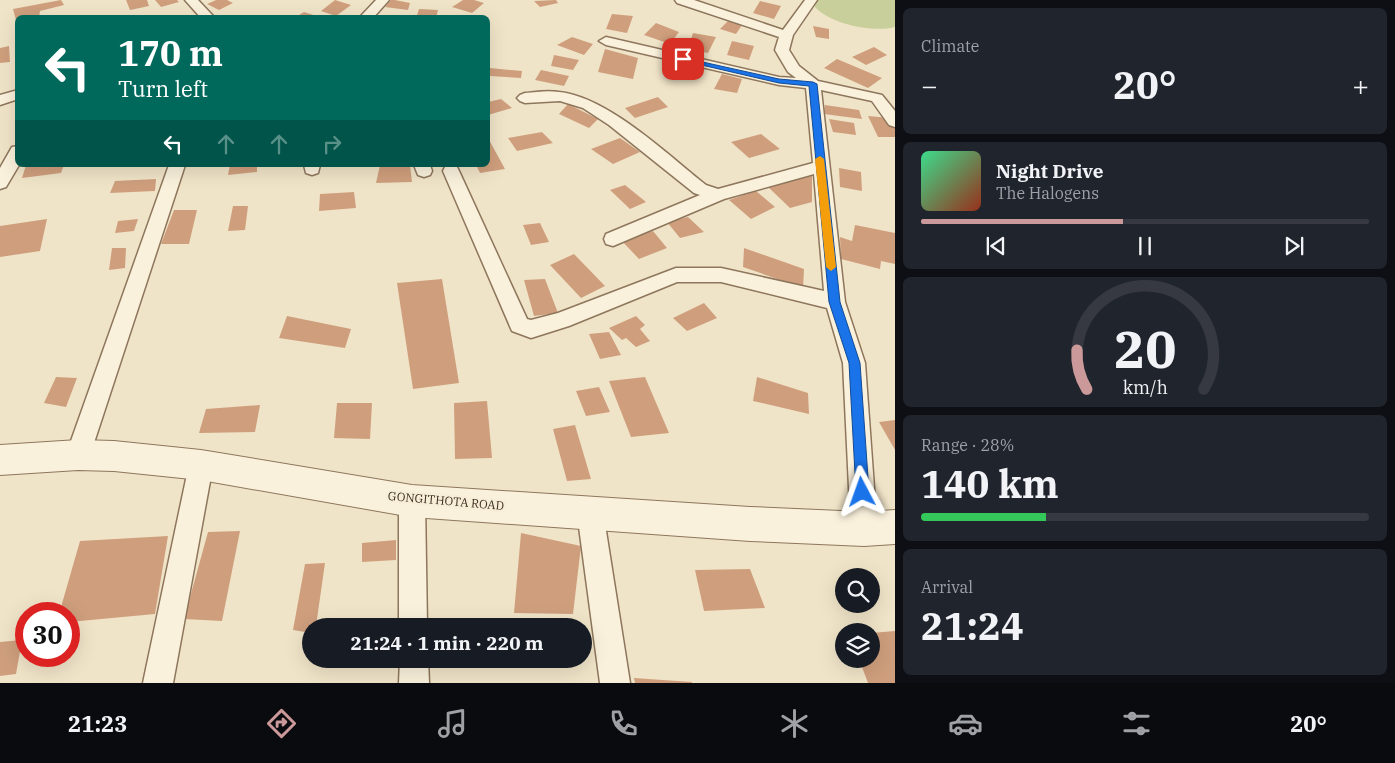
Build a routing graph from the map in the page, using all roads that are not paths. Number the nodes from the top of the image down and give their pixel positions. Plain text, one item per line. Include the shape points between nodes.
1 (191, 0) edge
2 (383, 0) edge
3 (681, 0) edge
4 (811, 0) edge
5 (206, 15) edge
6 (368, 15) edge
7 (786, 35) junction
8 (606, 41) dead end
9 (813, 84) junction
10 (15, 95) edge
11 (525, 98) dead end
12 (0, 100) edge
13 (895, 122) edge
14 (15, 157) edge
15 (820, 166) junction
16 (176, 167) edge
17 (451, 171) dead end
18 (0, 183) edge
19 (718, 195) junction
20 (612, 239) dead end
21 (835, 302) junction
22 (78, 455) junction
23 (1, 463) edge
24 (201, 464) junction
25 (412, 501) junction
26 (590, 512) junction
27 (880, 528) edge
28 (413, 618) edge
29 (414, 668) edge
30 (158, 683) edge
31 (414, 683) edge
32 (615, 683) edge

1 - 5 street
2 - 6 street
3 - 7 street
4 - 7 street
7 - 9 street via 782,50 793,69
8 - 9 street via 779,81
9 - 13 street via 877,98
9 - 15 street
10 - 12 street
11 - 19 street via 542,94 572,98 601,110 700,189
14 - 18 street
15 - 19 street
15 - 21 street
16 - 22 street
17 - 21 street via 520,325 531,329 676,275 720,275
19 - 20 street
21 - 27 street via 854,363
22 - 23 street, GONGITHOTA ROAD
22 - 24 street, GONGITHOTA ROAD
24 - 25 street, GONGITHOTA ROAD
24 - 30 street
25 - 26 street, GONGITHOTA ROAD
25 - 28 street
26 - 27 street, GONGITHOTA ROAD via 750,524
26 - 32 street
29 - 31 street

